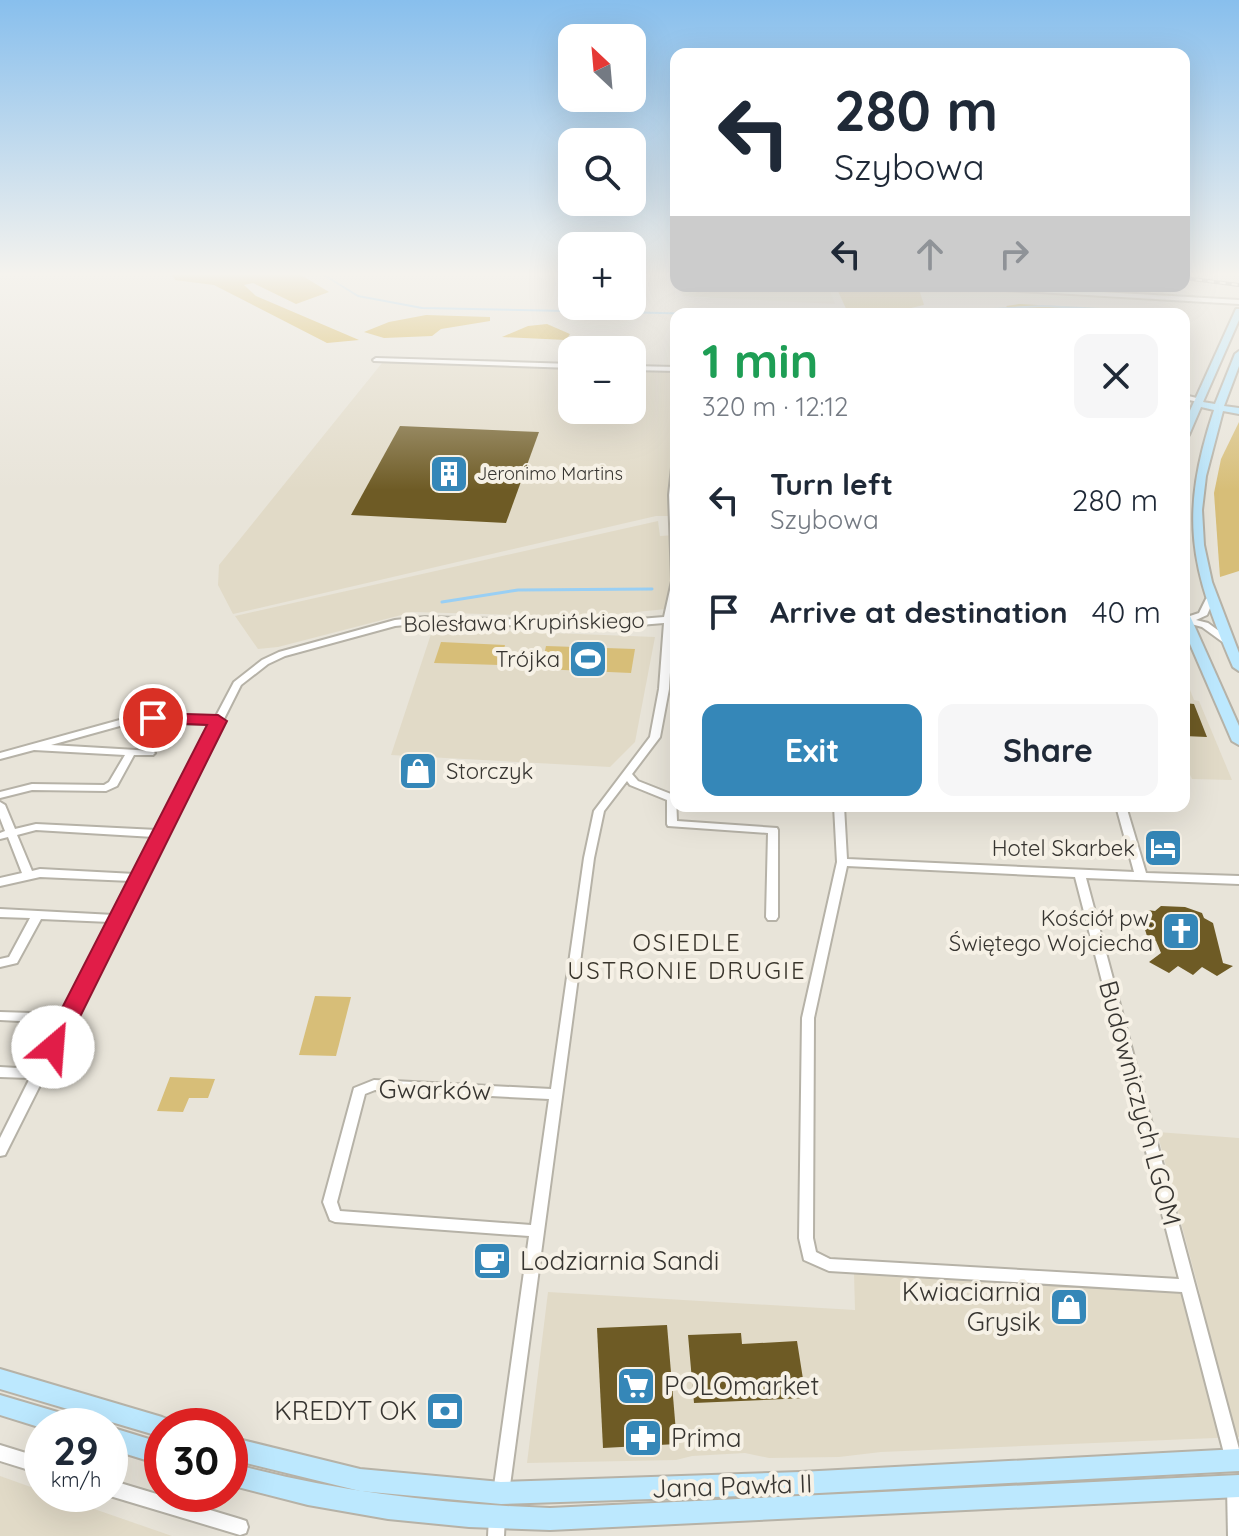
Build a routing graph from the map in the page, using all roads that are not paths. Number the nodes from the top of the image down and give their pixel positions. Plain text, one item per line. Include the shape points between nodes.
1 (1223, 347) edge
2 (1239, 354) edge
3 (376, 360) dead end
4 (558, 366) edge
5 (646, 368) edge
6 (670, 369) edge
7 (1190, 401) edge
8 (1198, 402) junction
9 (1219, 405) junction
10 (1239, 408) edge
11 (1190, 421) edge
12 (1210, 599) junction
13 (1190, 618) edge
14 (670, 619) edge
15 (1190, 620) edge
16 (1190, 630) edge
17 (670, 636) edge
18 (1227, 641) junction
19 (1239, 667) edge
20 (218, 721) junction
21 (1239, 741) edge
22 (34, 746) junction
23 (131, 752) junction
24 (150, 753) dead end
25 (0, 756) edge
26 (627, 774) junction
27 (0, 795) edge
28 (670, 797) edge
29 (0, 805) edge
30 (672, 812) edge
31 (839, 812) edge
32 (1123, 812) edge
33 (13, 832) junction
34 (161, 834) junction
35 (0, 836) edge
36 (842, 862) junction
37 (28, 874) junction
38 (1080, 874) junction
39 (1141, 876) junction
40 (139, 878) junction
41 (1239, 880) edge
42 (0, 882) edge
43 (0, 913) edge
44 (37, 915) junction
45 (772, 917) dead end
46 (118, 919) junction
47 (0, 963) edge
48 (0, 1016) edge
49 (67, 1019) junction
50 (0, 1072) edge
51 (40, 1074) junction
52 (557, 1094) junction
53 (2, 1143) edge
54 (538, 1231) junction
55 (1189, 1286) junction
56 (0, 1379) edge
57 (0, 1405) edge
58 (24, 1412) edge
59 (144, 1422) edge
60 (248, 1452) edge
61 (0, 1453) edge
62 (24, 1460) edge
63 (1236, 1460) edge
64 (248, 1478) edge
65 (1237, 1486) edge
66 (128, 1493) edge
67 (501, 1493) junction
68 (240, 1527) dead end
69 (496, 1527) edge
70 (1236, 1536) edge

1 - 8 main road
2 - 9 main road
3 - 4 street
5 - 6 street
7 - 8 street
8 - 9 main road
8 - 11 main road
9 - 10 main road
9 - 12 main road via 1197,484
12 - 13 street via 1203,615
12 - 18 main road
14 - 20 street, Bolesława Krupińskiego via 543,625 425,620 380,626 257,666 237,684
15 - 18 street
16 - 21 main road
17 - 26 street via 655,737
18 - 19 main road
20 - 22 street via 127,721
20 - 34 street, Bolesława Krupińskiego
22 - 23 street
22 - 25 street
23 - 24 street
23 - 27 street via 106,788 38,786
26 - 28 street via 634,783
26 - 52 street via 599,811
29 - 33 street
30 - 45 street via 672,824 773,830
31 - 36 street
32 - 39 street
33 - 34 street via 40,827
33 - 35 street
33 - 37 street
34 - 40 street, Bolesława Krupińskiego
36 - 38 street
36 - 55 street via 808,1018 809,1256 829,1265
37 - 40 street
37 - 42 street
38 - 39 street
38 - 55 street, Budowniczych LGOM
39 - 41 street
40 - 46 street, Bolesława Krupińskiego
43 - 44 street
44 - 46 street
44 - 47 street via 13,960
46 - 49 street, Bolesława Krupińskiego
48 - 49 street
49 - 51 street, Bolesława Krupińskiego
50 - 51 street
51 - 53 street, Bolesława Krupińskiego
52 - 54 street
52 - 54 street, Gwarków via 374,1085 359,1091 330,1202 335,1216
54 - 67 street
55 - 63 street, Budowniczych LGOM
56 - 59 main road
57 - 58 main road
60 - 67 main road, Jana Pawła II via 360,1480
61 - 62 street
63 - 65 main road
63 - 67 main road, Jana Pawła II via 814,1483
64 - 69 main road, Jana Pawła II
65 - 69 main road, Jana Pawła II via 575,1518
65 - 70 street
66 - 68 street
67 - 69 main road

